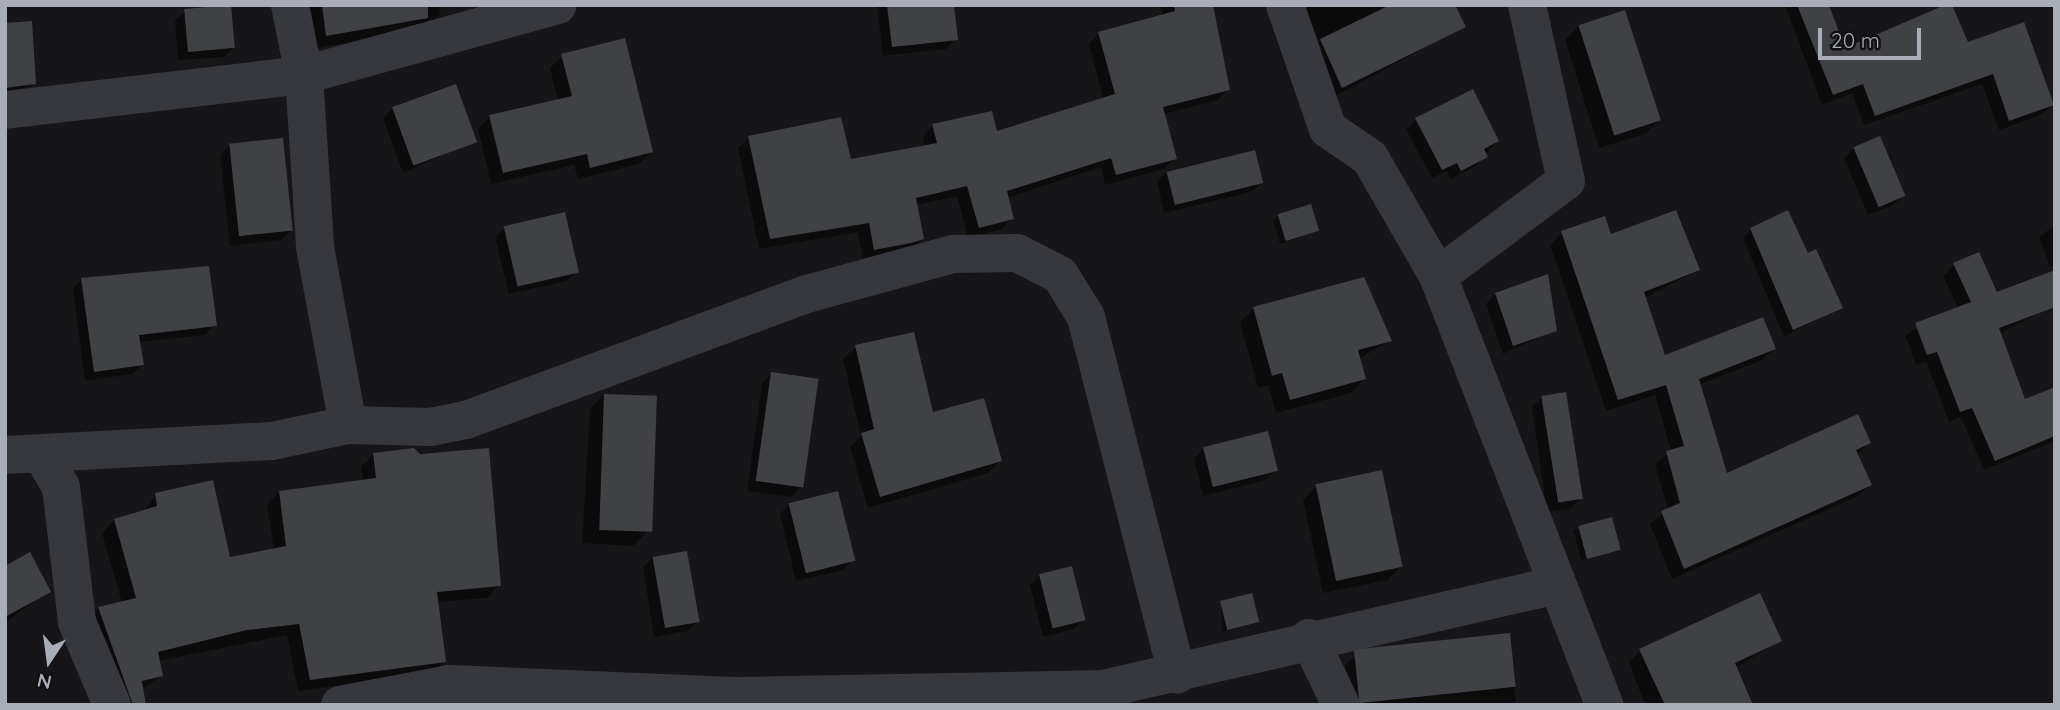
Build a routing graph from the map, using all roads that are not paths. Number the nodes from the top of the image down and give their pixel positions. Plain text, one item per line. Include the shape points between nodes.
1 (290, 5) edge
2 (558, 5) edge
3 (1285, 5) edge
4 (1527, 5) edge
5 (304, 75) junction
6 (5, 110) edge
7 (1438, 276) junction
8 (348, 425) junction
9 (5, 455) edge
10 (43, 456) junction
11 (1556, 585) junction
12 (1309, 638) junction
13 (1177, 676) junction
14 (899, 697) edge
15 (111, 705) edge
16 (340, 705) edge
17 (1341, 705) edge
18 (1604, 705) edge

1 - 5 street
2 - 5 street
3 - 7 street via 1328,129 1370,158
4 - 7 street via 1566,181
5 - 6 street
5 - 8 street via 315,247
7 - 11 street
8 - 10 street via 272,441 85,448
8 - 13 street via 430,427 466,420 807,294 953,254 1017,253 1060,275 1086,317
9 - 10 street
10 - 15 street via 61,487 77,622
11 - 12 street
11 - 18 street
12 - 13 street
12 - 17 street
13 - 14 street via 1036,693
14 - 16 street via 450,684

